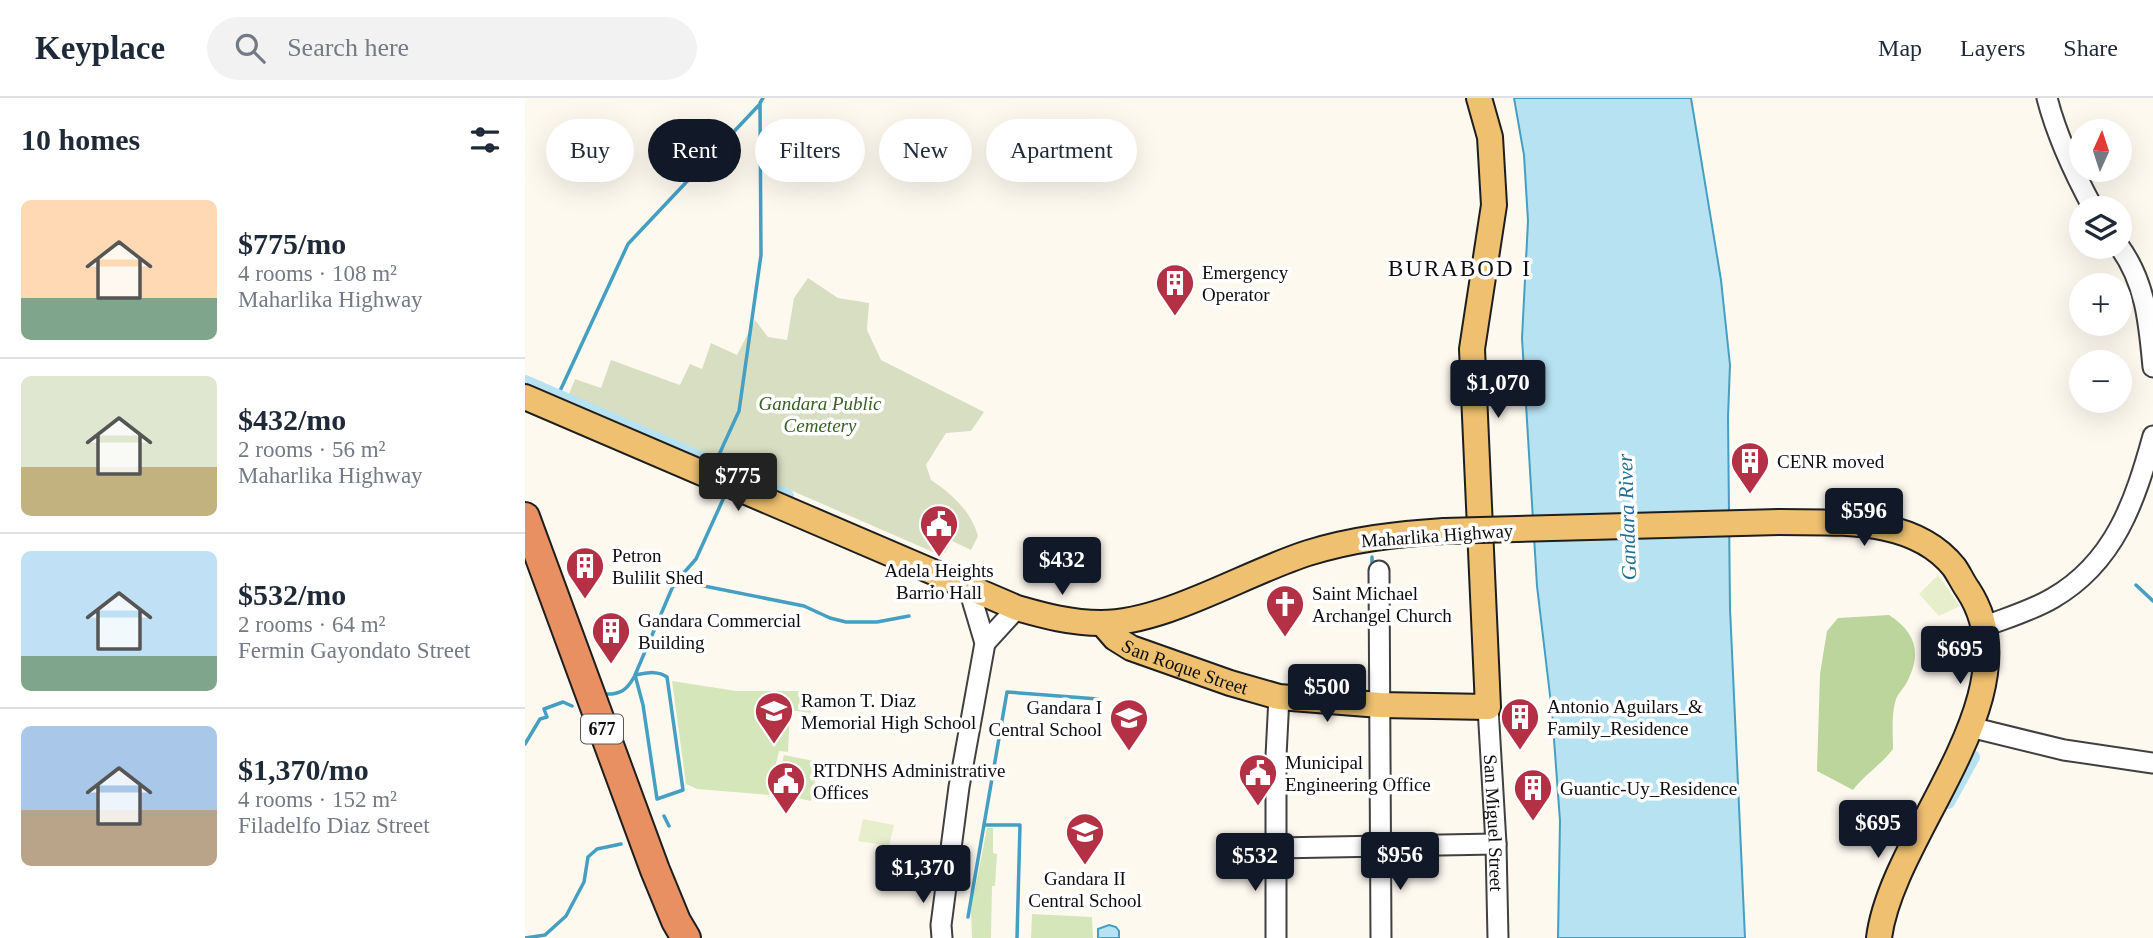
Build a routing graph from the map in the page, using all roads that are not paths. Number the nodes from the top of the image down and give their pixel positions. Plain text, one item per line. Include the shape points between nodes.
1 (1479, 98) edge
2 (2047, 98) edge
3 (2087, 196) edge
4 (2126, 259) edge
5 (2153, 368) edge
6 (526, 398) edge
7 (2153, 436) edge
8 (525, 517) edge
9 (1379, 570) dead end
10 (968, 586) junction
11 (1017, 608) junction
12 (1102, 623) junction
13 (1983, 627) junction
14 (985, 643) junction
15 (1279, 697) junction
16 (1380, 705) junction
17 (1488, 707) junction
18 (1970, 727) junction
19 (2153, 763) edge
20 (1496, 844) junction
21 (1379, 847) junction
22 (1275, 848) junction
23 (686, 938) edge
24 (942, 938) edge
25 (1276, 938) edge
26 (1381, 938) edge
27 (1498, 938) edge
28 (1879, 938) edge

1 - 17 main road via 1490,137 1494,205 1472,362
2 - 3 street
4 - 5 street via 2146,302
6 - 10 main road, Maharlika Highway
7 - 13 street via 2118,534 2098,562 2052,599
8 - 23 highway, 677 via 655,870
9 - 16 street
10 - 11 main road, Maharlika Highway
10 - 14 street
11 - 12 main road, Maharlika Highway via 1063,621
11 - 14 street
12 - 13 main road, Maharlika Highway, bridge via 1129,621 1273,566 1378,536 1779,522 1875,526 1922,542 1954,567 1974,599
12 - 15 main road, San Roque Street via 1131,648
13 - 18 main road, Maharlika Highway via 1986,669
14 - 24 street via 958,787
15 - 16 main road, San Roque Street
15 - 22 street
16 - 17 main road, San Roque Street
16 - 21 street
17 - 20 street, San Miguel Street
18 - 19 street via 2064,750
18 - 28 main road, Maharlika Highway via 1900,867
20 - 21 street
20 - 27 street, San Miguel Street
21 - 22 street
21 - 26 street
22 - 25 street

